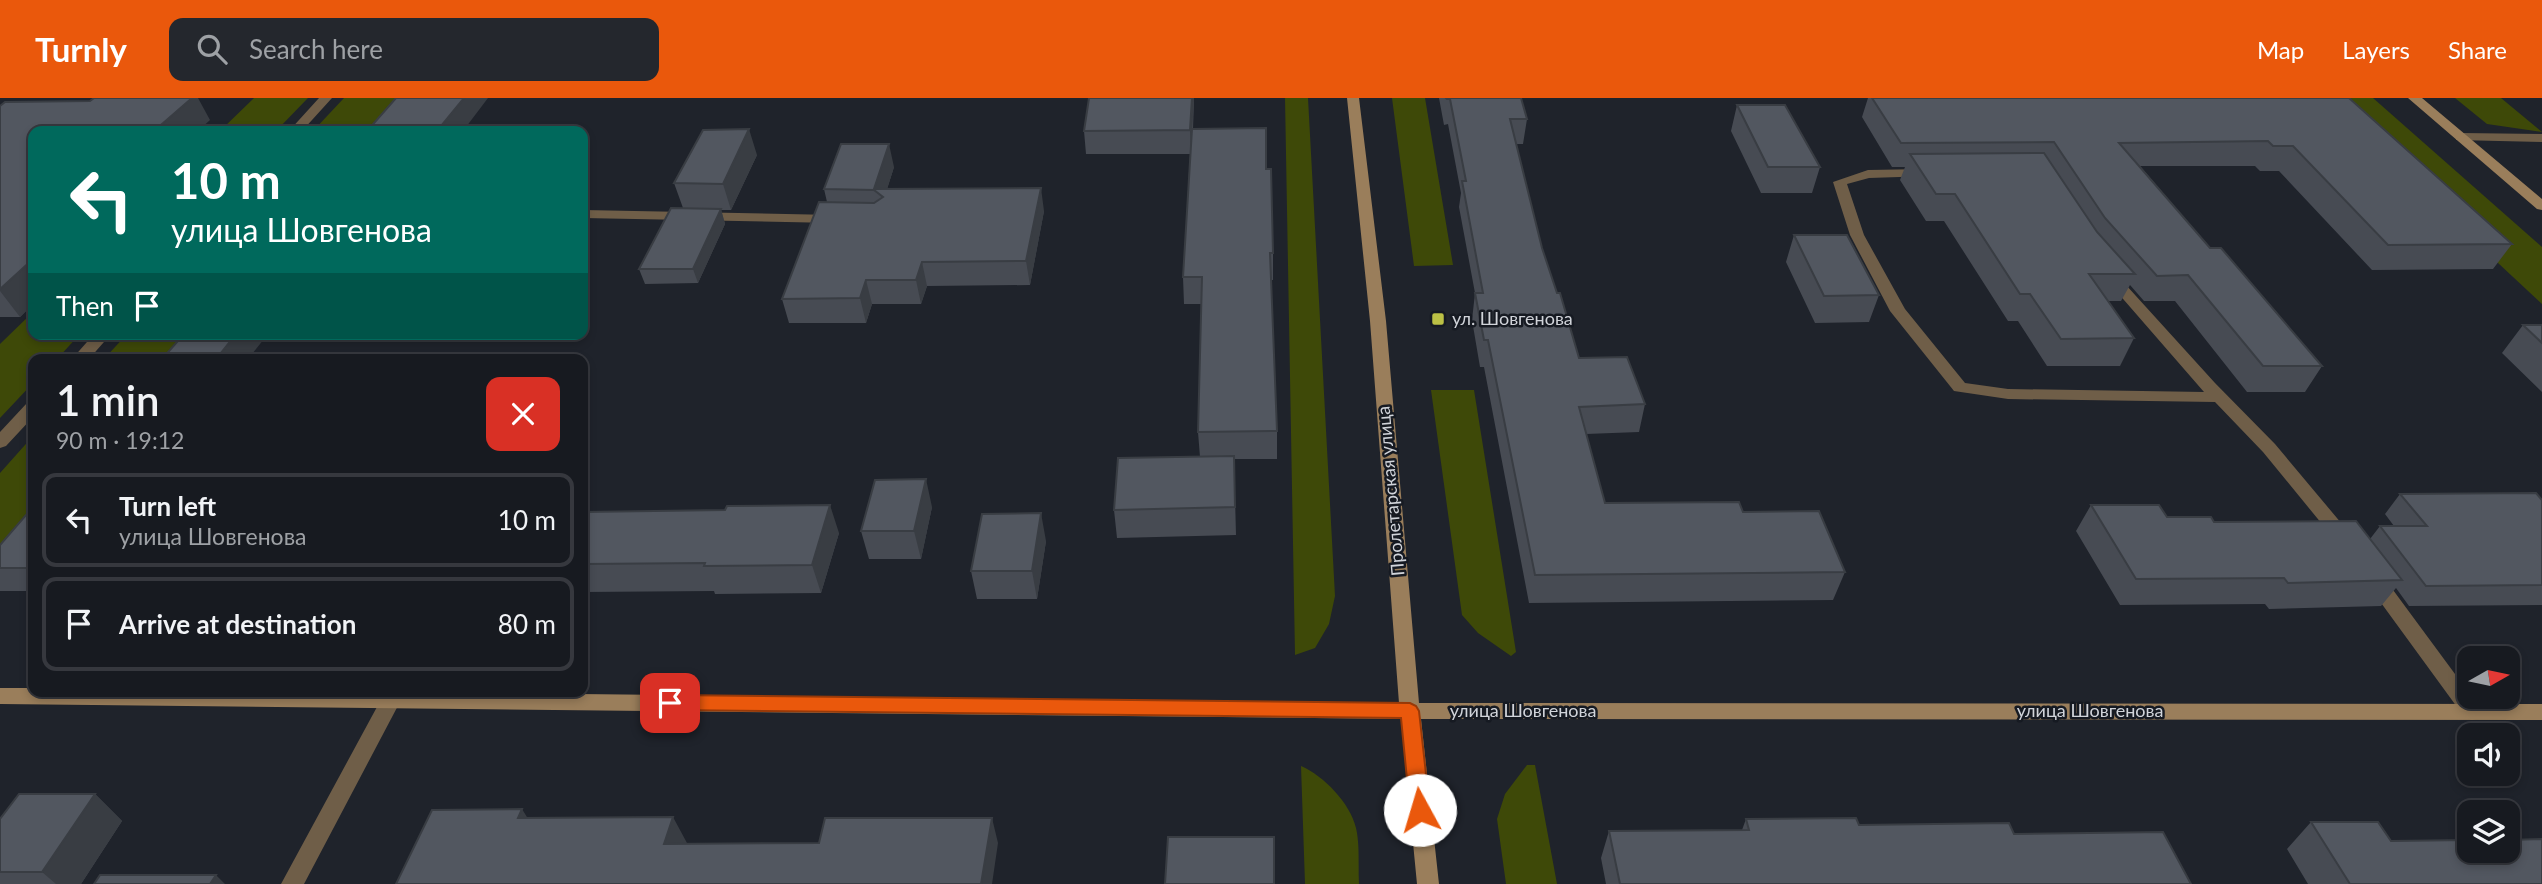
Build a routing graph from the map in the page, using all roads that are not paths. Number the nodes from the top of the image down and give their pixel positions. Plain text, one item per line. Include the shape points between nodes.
1 (326, 98) edge
2 (1353, 98) edge
3 (2414, 98) edge
4 (300, 126) edge
5 (2461, 138) junction
6 (2542, 138) edge
7 (1934, 173) edge
8 (2542, 206) edge
9 (588, 214) edge
10 (852, 219) edge
11 (2100, 264) edge
12 (97, 340) edge
13 (85, 354) edge
14 (2218, 397) junction
15 (28, 412) edge
16 (0, 442) edge
17 (0, 696) edge
18 (28, 696) edge
19 (98, 697) edge
20 (391, 700) junction
21 (1410, 711) junction
22 (2472, 712) junction
23 (2542, 712) edge
24 (292, 884) edge
25 (1428, 884) edge

1 - 4 street
2 - 21 main road, Пролетарская улица via 1378,321
3 - 5 main road
5 - 6 street
5 - 8 main road
7 - 14 street via 1868,174 1840,182 1857,235 1898,311 1960,387 2008,394
9 - 10 street
11 - 14 street
12 - 13 street
14 - 22 street via 2269,448 2361,561
15 - 16 street
17 - 18 main road, улица Шовгенова
19 - 20 main road, улица Шовгенова
20 - 21 main road, улица Шовгенова
20 - 24 street
21 - 22 main road, улица Шовгенова
21 - 25 main road, Пролетарская улица
22 - 23 main road, улица Шовгенова

